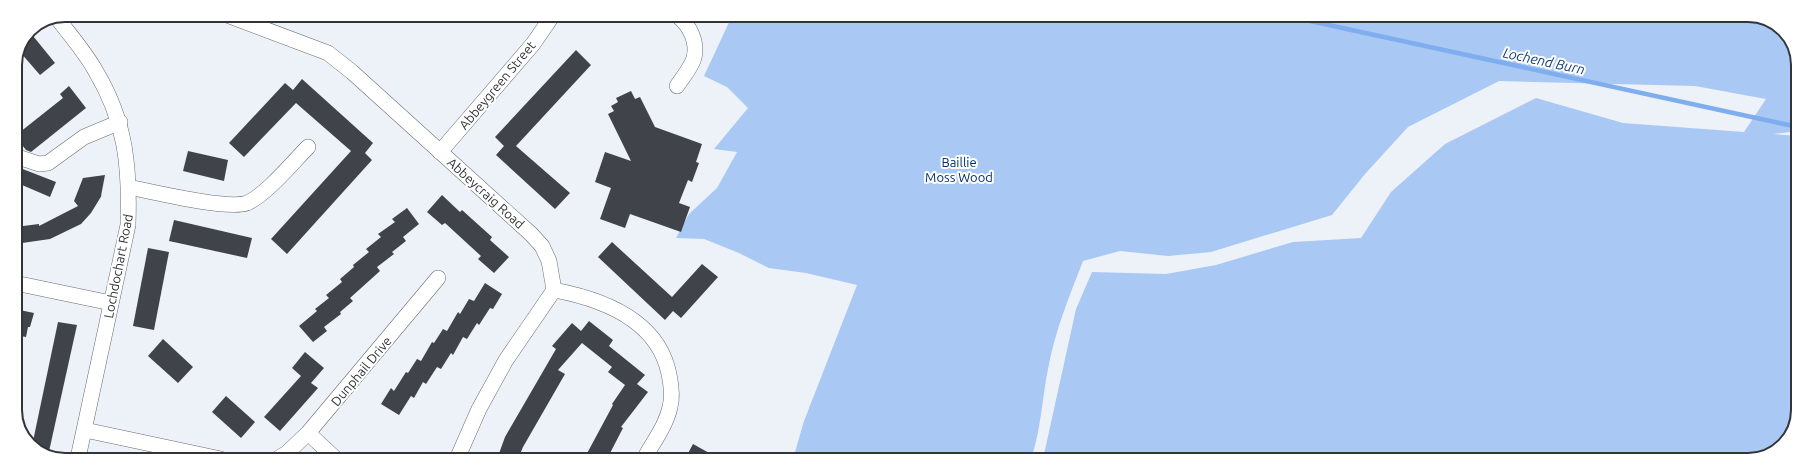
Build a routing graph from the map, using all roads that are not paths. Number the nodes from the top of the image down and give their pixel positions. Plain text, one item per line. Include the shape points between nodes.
1 (245, 22) edge
2 (549, 22) edge
3 (683, 22) edge
4 (60, 23) edge
5 (677, 86) dead end
6 (120, 122) junction
7 (308, 147) dead end
8 (440, 152) junction
9 (22, 158) edge
10 (129, 187) junction
11 (438, 278) dead end
12 (22, 285) edge
13 (554, 290) junction
14 (111, 304) junction
15 (85, 430) junction
16 (308, 434) junction
17 (79, 453) edge
18 (197, 453) edge
19 (287, 453) edge
20 (329, 453) edge
21 (460, 453) edge
22 (647, 453) edge

1 - 8 street, Abbeycraig Road via 328,54 352,72
2 - 8 street, Abbeygreen Street via 533,44
3 - 5 street via 692,32 695,44 694,59
4 - 6 street, Lochdochart Road via 95,68
6 - 9 street via 84,137 48,163 39,164
6 - 10 street, Lochdochart Road
7 - 10 street via 259,195 246,203 228,206
8 - 13 street, Abbeycraig Road via 542,246 549,261
10 - 14 street, Lochdochart Road via 128,225
11 - 16 street, Dunphail Drive
12 - 14 street
13 - 21 street via 506,360
13 - 22 street via 593,299 613,307 645,331 662,353 671,384 671,406
14 - 15 street, Lochdochart Road
15 - 17 street, Lochdochart Road
15 - 18 street
16 - 19 street, Dunphail Drive
16 - 20 street

